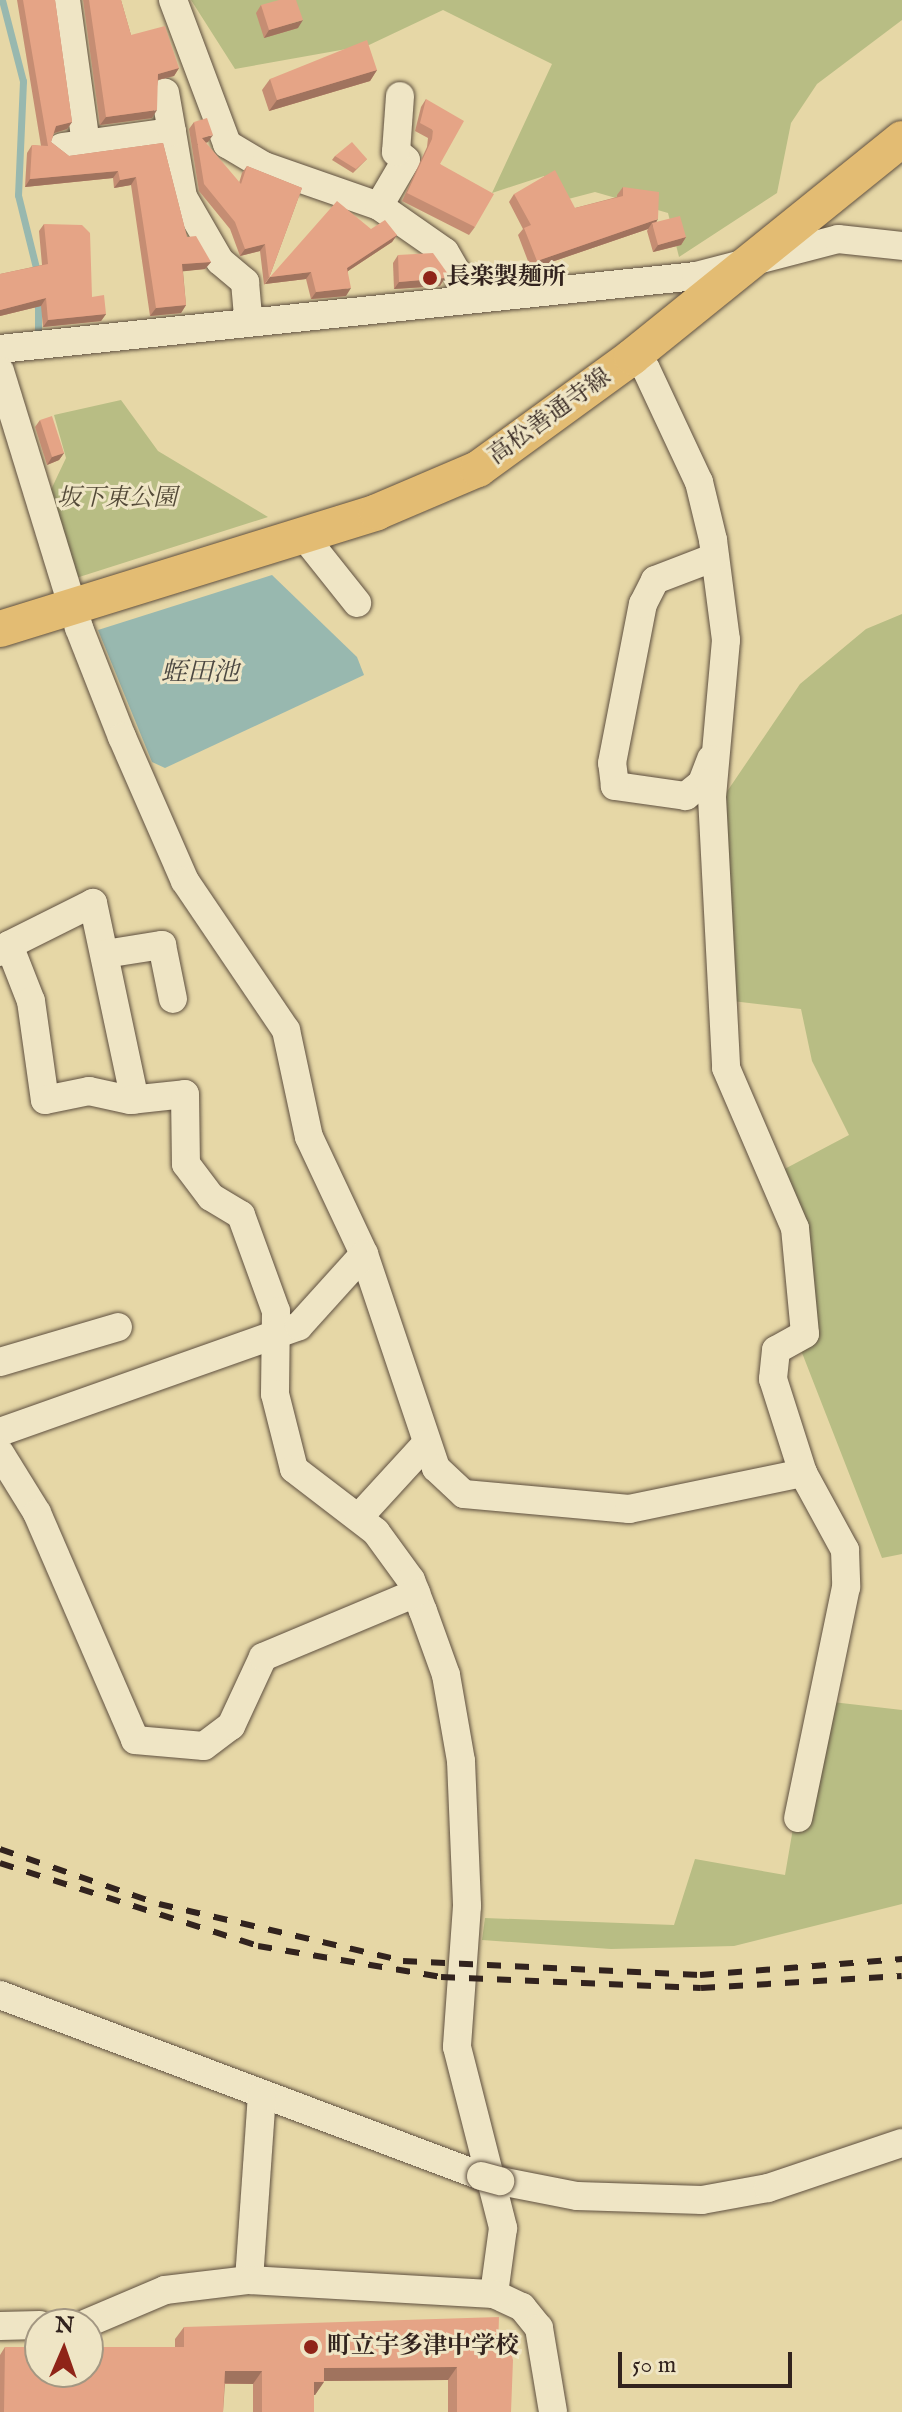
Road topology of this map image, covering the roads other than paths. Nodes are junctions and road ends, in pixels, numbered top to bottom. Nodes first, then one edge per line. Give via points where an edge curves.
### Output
1 (66, 0) edge
2 (173, 1) edge
3 (165, 93) dead end
4 (400, 96) dead end
5 (172, 132) junction
6 (902, 139) edge
7 (379, 206) junction
8 (902, 246) edge
9 (756, 258) junction
10 (472, 299) junction
11 (248, 320) junction
12 (0, 349) edge
13 (632, 357) junction
14 (0, 371) edge
15 (303, 535) junction
16 (715, 557) junction
17 (357, 603) dead end
18 (72, 606) junction
19 (0, 629) edge
20 (719, 737) junction
21 (4, 949) edge
22 (105, 954) junction
23 (173, 999) dead end
24 (135, 1100) junction
25 (364, 1254) junction
26 (118, 1327) dead end
27 (276, 1337) junction
28 (0, 1362) edge
29 (0, 1432) edge
30 (426, 1444) junction
31 (0, 1453) edge
32 (803, 1473) junction
33 (359, 1517) junction
34 (416, 1593) junction
35 (798, 1818) dead end
36 (0, 1995) edge
37 (262, 2094) junction
38 (902, 2143) edge
39 (249, 2280) junction
40 (494, 2294) junction
41 (104, 2316) edge
42 (24, 2325) edge
43 (0, 2326) edge
44 (553, 2412) edge

1 - 5 street via 74,145
2 - 7 street via 227,144 278,171
3 - 5 street
4 - 7 street via 396,152 406,160
5 - 11 street via 183,197 220,261 245,282
6 - 9 main road, 高松善通寺線
7 - 10 street via 445,252
8 - 9 street via 838,239
9 - 10 street via 696,276
9 - 13 main road, 高松善通寺線
10 - 11 street
11 - 12 street
13 - 15 main road, 高松善通寺線 via 478,469
13 - 16 street via 646,369 699,482
14 - 18 street
15 - 17 street
15 - 18 main road, 高松善通寺線
16 - 20 street via 726,640
16 - 20 street via 655,580 643,604 612,763 615,786 686,796 702,783
18 - 19 main road, 高松善通寺線
18 - 25 street via 185,881 286,1030 309,1137
20 - 32 street via 712,879 726,1068 751,1138 786,1203 801,1262 805,1334 770,1360
21 - 22 street via 93,903
21 - 24 street via 31,1001 45,1100 89,1091
22 - 23 street via 162,945
22 - 24 street
24 - 27 street via 185,1094 186,1164 211,1197 241,1215 276,1311
25 - 27 street via 299,1326
25 - 30 street via 424,1419
26 - 28 street via 72,1327
27 - 29 street
27 - 33 street via 275,1394 294,1469
30 - 32 street via 436,1468 464,1494 570,1506 661,1507
30 - 33 street
31 - 34 street via 37,1513 135,1740 204,1746 231,1726 263,1657
32 - 35 street via 845,1550 846,1587
33 - 34 street via 397,1557
34 - 40 street via 458,1734 467,1906 457,2047 503,2228
36 - 37 street
37 - 38 street via 490,2179 577,2196 702,2200 768,2188
37 - 39 street
39 - 40 street
39 - 41 street via 165,2290
40 - 44 street via 522,2307 539,2328
42 - 43 street

